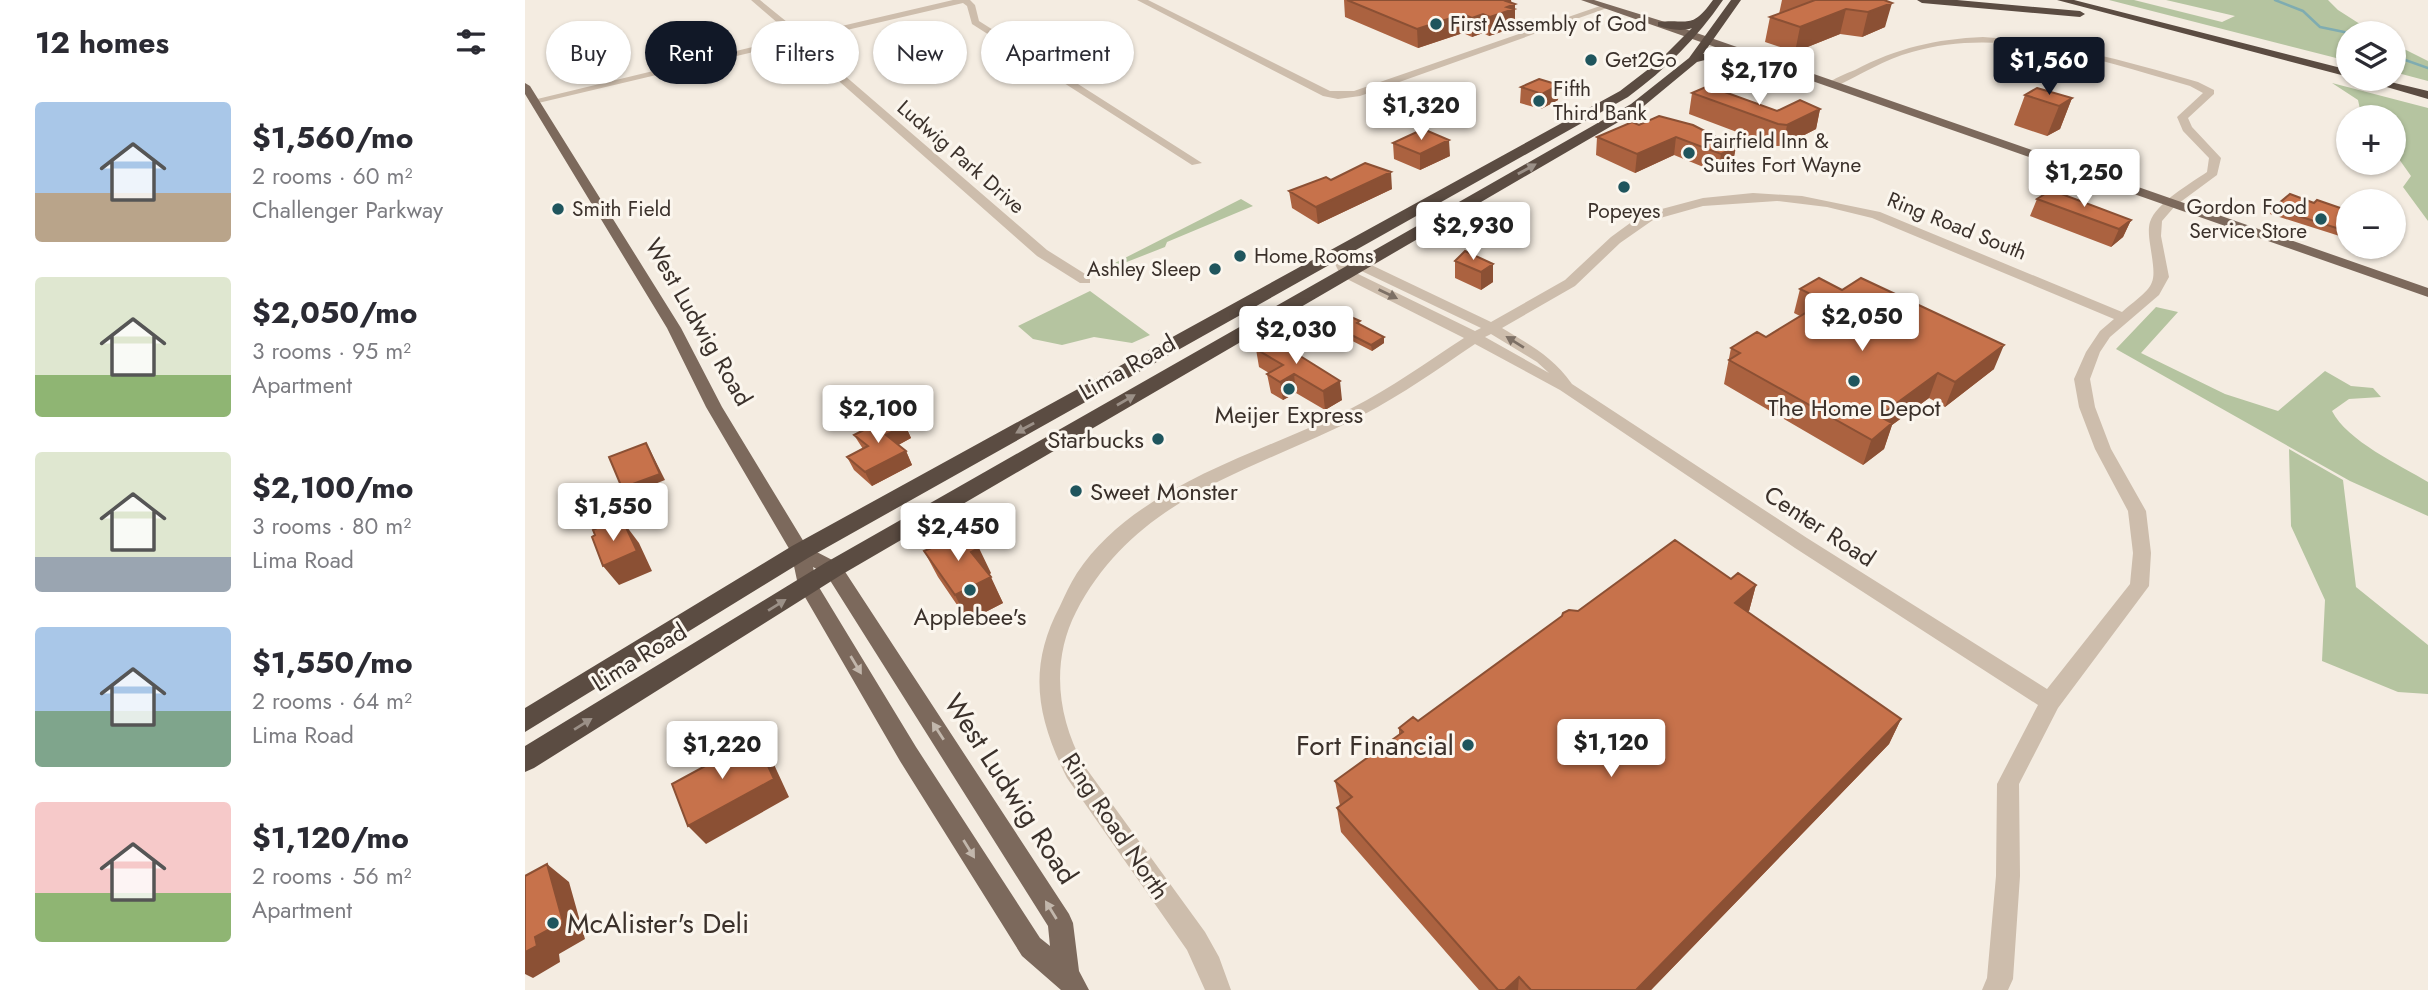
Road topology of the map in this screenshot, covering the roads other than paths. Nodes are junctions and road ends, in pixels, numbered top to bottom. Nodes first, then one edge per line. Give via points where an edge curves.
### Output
1 (755, 0) edge
2 (964, 0) edge
3 (1141, 0) edge
4 (1585, 0) edge
5 (1718, 0) edge
6 (1922, 0) edge
7 (2062, 0) edge
8 (2090, 0) edge
9 (2097, 0) edge
10 (1737, 4) edge
11 (1606, 7) junction
12 (2134, 11) junction
13 (1707, 17) junction
14 (780, 21) edge
15 (859, 24) edge
16 (1662, 24) junction
17 (2192, 34) junction
18 (1691, 37) junction
19 (1706, 42) junction
20 (751, 48) edge
21 (1735, 55) junction
22 (1693, 60) junction
23 (2336, 63) edge
24 (2336, 71) edge
25 (1799, 74) junction
26 (2406, 83) edge
27 (848, 84) edge
28 (1827, 84) junction
29 (2406, 87) edge
30 (2424, 90) edge
31 (530, 94) edge
32 (1196, 163) dead end
33 (2171, 203) junction
34 (1348, 263) junction
35 (1085, 280) dead end
36 (2428, 293) edge
37 (2122, 317) junction
38 (1484, 333) junction
39 (800, 552) junction
40 (833, 569) junction
41 (808, 585) junction
42 (2050, 702) junction
43 (525, 721) edge
44 (525, 760) edge
45 (1071, 983) edge
46 (1218, 990) edge
47 (1995, 990) edge

1 - 14 street, Ludwig Park Drive
2 - 15 street
2 - 32 street via 971,5 975,22
3 - 11 street via 1338,96 1356,94
4 - 11 main road
5 - 13 highway, Lima Road
6 - 17 highway via 2048,10
7 - 17 highway
8 - 12 highway
9 - 12 highway
10 - 19 highway, Lima Road
11 - 16 main road
11 - 18 main road
12 - 23 highway
13 - 16 highway via 1684,27
13 - 18 highway, Lima Road
16 - 18 main road
17 - 24 highway
18 - 19 main road
18 - 34 highway, Lima Road via 1658,70 1624,94
19 - 21 main road
19 - 22 highway, Lima Road
19 - 25 main road
20 - 31 street
21 - 22 highway
21 - 25 main road
34 -> 22 highway, Lima Road via 1635,107
25 - 28 main road
26 - 30 highway
27 - 35 street, Ludwig Park Drive via 1042,253
28 - 33 main road
28 - 33 street via 1913,48 1999,42 2079,52 2193,83 2210,95 2182,120 2207,146 2215,168 2210,177
29 - 30 highway
31 - 39 main road, West Ludwig Road via 674,328 714,407
33 - 36 main road
33 - 37 street via 2156,221 2162,276 2154,292
34 - 38 street, Center Road
34 -> 39 highway, Lima Road
40 -> 34 highway, Lima Road
37 - 38 street, Ring Road South via 1876,215 1827,202 1763,196 1704,201 1647,217 1570,283
37 - 42 street via 2093,352 2082,379 2103,449 2137,511 2142,553 2139,586
38 - 42 street, Center Road via 1536,373 1566,387
38 - 46 street, Ring Road North via 1352,415 1184,490 1154,509 1101,557 1064,612 1050,650 1049,694 1062,748 1196,941
39 - 40 main road
39 - 41 main road, West Ludwig Road
39 - 43 highway, Lima Road
40 - 41 highway, Lima Road
45 -> 40 main road, West Ludwig Road via 1060,923
44 -> 41 highway, Lima Road
41 -> 45 main road, West Ludwig Road via 1031,947
42 - 47 street via 2008,784 2008,876 2000,979

